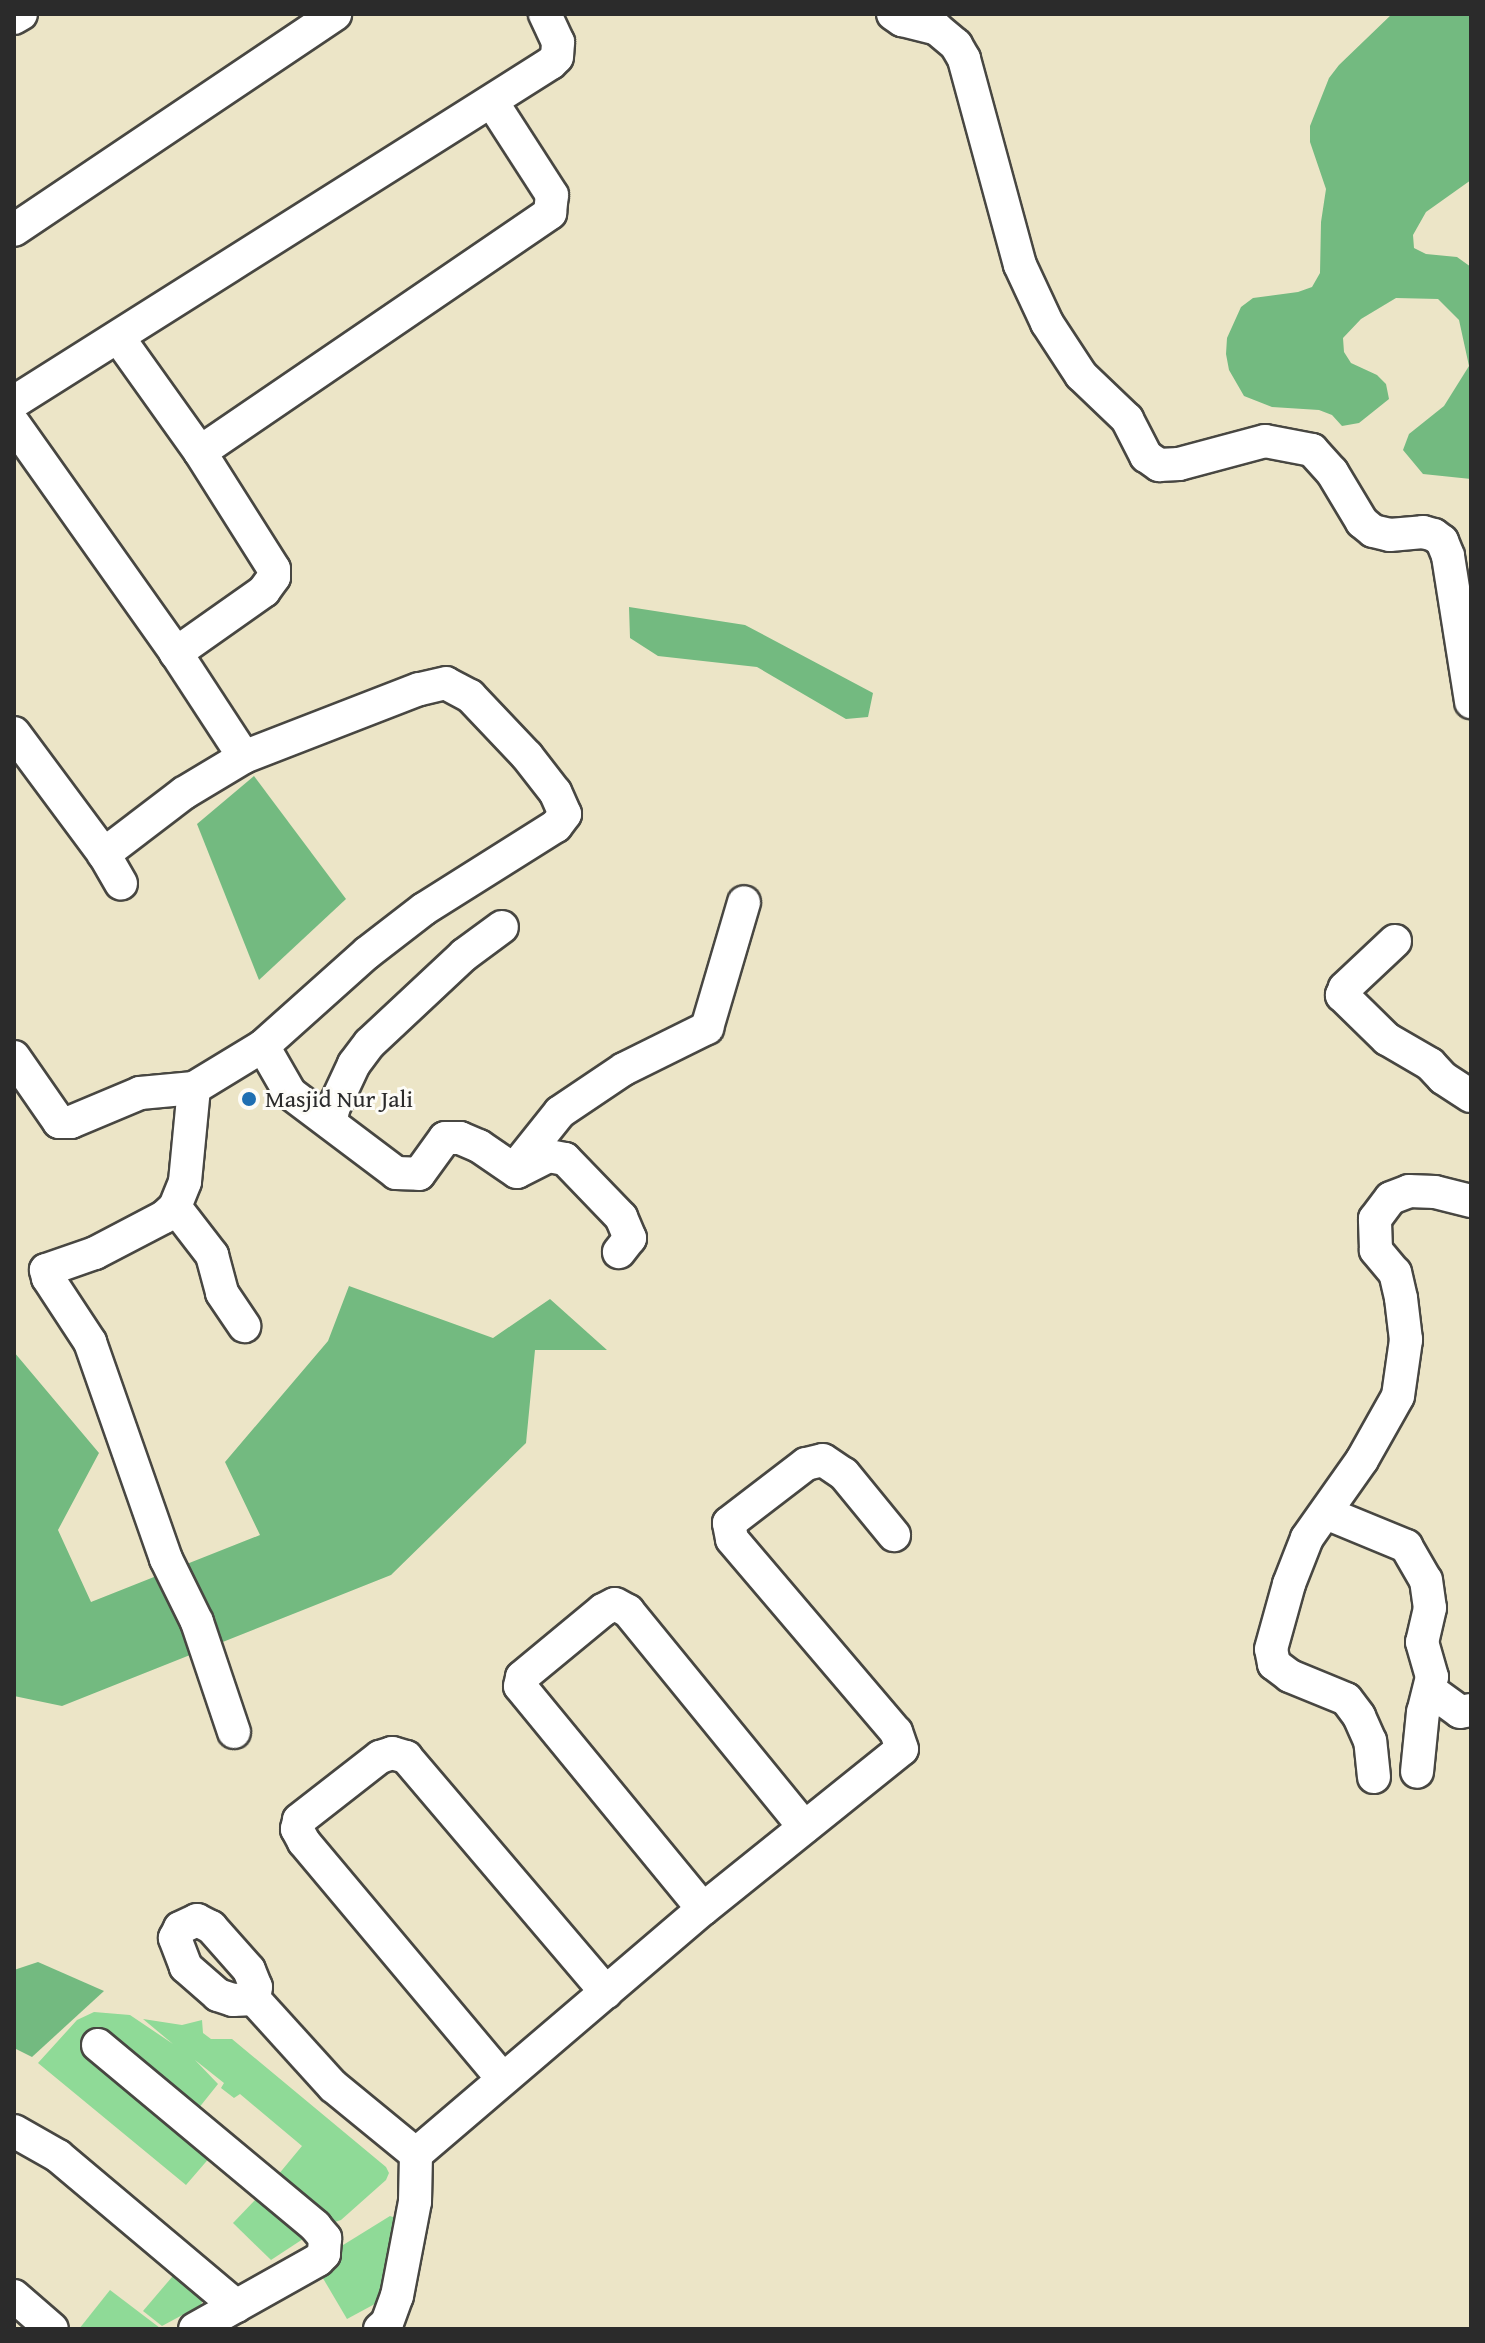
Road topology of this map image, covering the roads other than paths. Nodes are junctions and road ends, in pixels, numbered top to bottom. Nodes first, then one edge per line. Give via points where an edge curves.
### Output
1 (21, 14) edge
2 (335, 14) edge
3 (545, 14) edge
4 (893, 14) edge
5 (14, 18) edge
6 (492, 102) junction
7 (14, 230) edge
8 (118, 337) junction
9 (14, 402) edge
10 (14, 424) edge
11 (200, 452) junction
12 (176, 653) junction
13 (1471, 702) edge
14 (14, 733) edge
15 (244, 757) junction
16 (104, 854) junction
17 (121, 883) dead end
18 (744, 902) dead end
19 (502, 927) dead end
20 (1395, 941) dead end
21 (263, 1046) junction
22 (14, 1057) edge
23 (194, 1088) junction
24 (1471, 1096) edge
25 (331, 1123) junction
26 (514, 1169) junction
27 (1471, 1201) edge
28 (175, 1207) junction
29 (619, 1252) dead end
30 (244, 1326) dead end
31 (1326, 1513) junction
32 (894, 1535) dead end
33 (1430, 1690) junction
34 (1471, 1710) edge
35 (234, 1732) dead end
36 (1417, 1772) dead end
37 (1374, 1777) dead end
38 (804, 1827) junction
39 (703, 1909) junction
40 (606, 1992) junction
41 (254, 1999) dead end
42 (98, 2045) dead end
43 (502, 2078) junction
44 (14, 2131) edge
45 (416, 2154) junction
46 (14, 2296) edge
47 (236, 2306) junction
48 (52, 2329) edge
49 (195, 2329) edge
50 (380, 2329) edge

1 - 5 street
2 - 7 street
3 - 6 street via 558,42 557,57
4 - 13 street via 937,29 956,45 1020,265 1047,323 1081,375 1127,419 1146,456 1159,465 1179,464 1265,441 1312,450 1373,531 1423,532 1442,541
6 - 8 street
6 - 11 street via 552,195 550,213
8 - 9 street
8 - 11 street
10 - 12 street
11 - 12 street via 274,569 274,577 264,591
12 - 15 street
14 - 16 street
15 - 16 street via 184,793
15 - 21 street via 446,683 470,696 527,756 565,814 556,826 424,909
16 - 17 street
18 - 26 street via 707,1028 624,1069 560,1112
19 - 25 street via 464,955 370,1043 345,1084
20 - 24 street via 1342,995 1377,1031
21 - 23 street
21 - 25 street via 290,1093
22 - 23 street via 59,1122 71,1122 140,1093
23 - 28 street via 185,1182
25 - 26 street via 396,1173 419,1174 445,1138 479,1146
26 - 29 street via 524,1171 549,1156 565,1159 621,1217 630,1238
27 - 31 street via 1409,1191 1391,1198 1375,1219 1376,1250 1395,1273 1401,1298 1406,1340 1398,1396
28 - 30 street via 212,1255 222,1293
28 - 35 street via 95,1253 46,1270 90,1342
31 - 33 street via 1406,1546 1415,1559 1426,1580 1430,1608 1422,1642 1432,1677
31 - 37 street via 1307,1538 1289,1584 1271,1658 1290,1676 1346,1699 1370,1741
32 - 38 street via 844,1474 818,1459 736,1515 728,1526 732,1539 902,1744 891,1760
33 - 34 street via 1460,1712
33 - 36 street
38 - 39 street
38 - 39 street via 628,1611 615,1604 603,1610 522,1677 520,1686
39 - 40 street
40 - 43 street
40 - 43 street via 406,1757 380,1757 299,1820 304,1842
41 - 45 street via 333,2086
42 - 47 street via 323,2234 321,2257
43 - 45 street
44 - 47 street via 58,2156
45 - 50 street via 415,2202 397,2296
46 - 48 street
47 - 49 street

